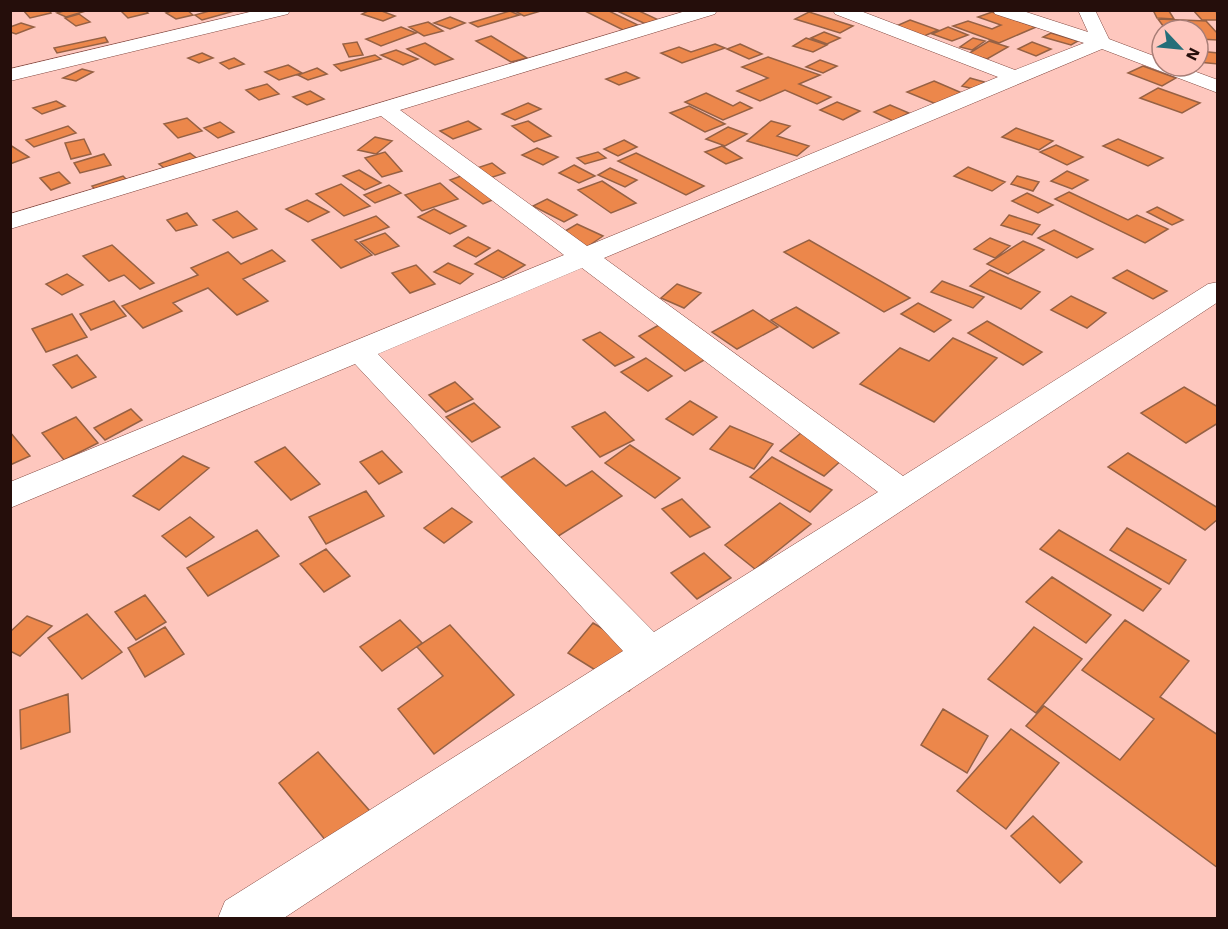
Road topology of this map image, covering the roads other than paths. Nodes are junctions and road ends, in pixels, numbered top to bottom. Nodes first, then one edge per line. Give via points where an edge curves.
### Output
1 (282, 10) edge
2 (709, 10) edge
3 (841, 10) edge
4 (1001, 10) edge
5 (1086, 10) edge
6 (1102, 43) junction
7 (10, 75) edge
8 (1015, 77) junction
9 (1218, 87) edge
10 (385, 108) junction
11 (10, 222) edge
12 (583, 257) junction
13 (1218, 290) edge
14 (358, 350) junction
15 (903, 493) junction
16 (10, 495) edge
17 (651, 654) junction
18 (242, 918) edge

1 - 7 street
2 - 10 street
3 - 8 street
4 - 6 street
5 - 6 street
6 - 8 street
6 - 9 street
8 - 12 street
10 - 11 street
10 - 12 street
12 - 14 street
12 - 15 street
13 - 15 street
14 - 16 street
14 - 17 street
15 - 17 street
17 - 18 street

